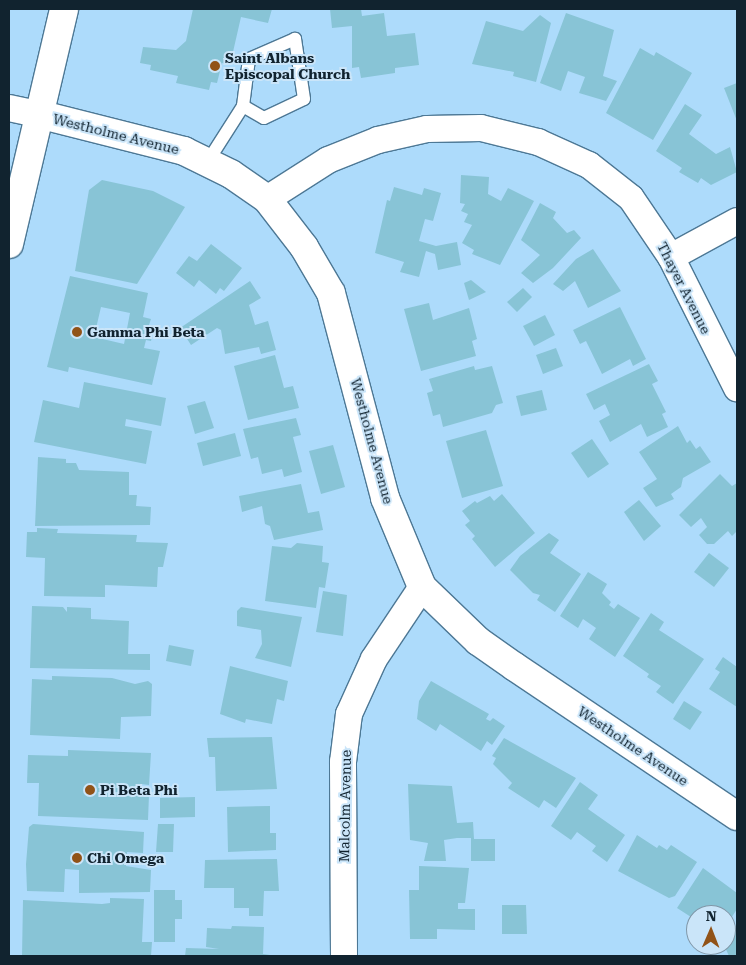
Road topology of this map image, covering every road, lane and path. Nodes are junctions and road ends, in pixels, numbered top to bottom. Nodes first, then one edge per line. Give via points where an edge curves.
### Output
1 (64, 9) edge
2 (243, 106) junction
3 (9, 108) edge
4 (38, 114) junction
5 (208, 161) junction
6 (267, 199) junction
7 (737, 221) edge
8 (9, 244) edge
9 (670, 257) junction
10 (737, 388) edge
11 (422, 587) junction
12 (737, 816) edge
13 (344, 956) edge

1 - 4 street
2 - 2 lane via 264,118 304,99 294,39 249,59
2 - 5 lane
3 - 4 street, Westholme Avenue
4 - 5 street, Westholme Avenue via 157,142
4 - 8 street
5 - 6 street, Westholme Avenue
6 - 9 street, Thayer Avenue via 328,160 378,140 427,129 481,128 538,142 589,165 631,198
6 - 11 street, Westholme Avenue via 304,247 331,293 386,498
7 - 9 street
9 - 10 street, Thayer Avenue
11 - 12 street, Westholme Avenue via 478,641
11 - 13 street, Malcolm Avenue via 374,659 350,714 343,762

